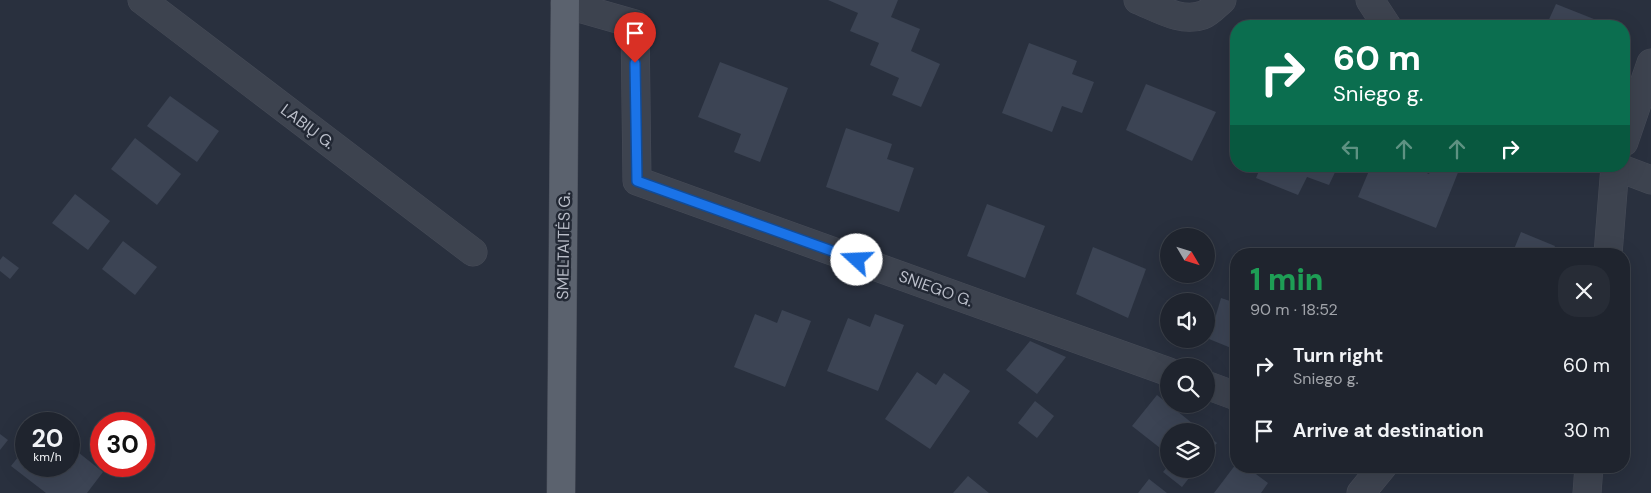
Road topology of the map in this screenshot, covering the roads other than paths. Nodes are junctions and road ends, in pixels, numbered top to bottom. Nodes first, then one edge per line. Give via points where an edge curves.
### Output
1 (142, 0) edge
2 (1138, 0) edge
3 (1222, 0) edge
4 (1370, 0) edge
5 (565, 2) edge
6 (1384, 20) edge
7 (1651, 63) edge
8 (1630, 124) edge
9 (1615, 172) edge
10 (1630, 172) edge
11 (1651, 180) edge
12 (1608, 248) edge
13 (473, 252) dead end
14 (1160, 369) edge
15 (1215, 389) edge
16 (1230, 394) edge
17 (1377, 473) edge
18 (1589, 473) edge
19 (561, 493) edge
20 (1361, 493) edge
21 (1587, 493) edge

1 - 13 street, LABIŲ G.
2 - 3 street via 1188,18 1204,15
4 - 6 street
5 - 14 street, SNIEGO G. via 635,24 637,181
5 - 19 main road, SMELTAITĖS G.
7 - 8 street
9 - 12 street
10 - 11 street
15 - 16 street
17 - 20 street
18 - 21 street

